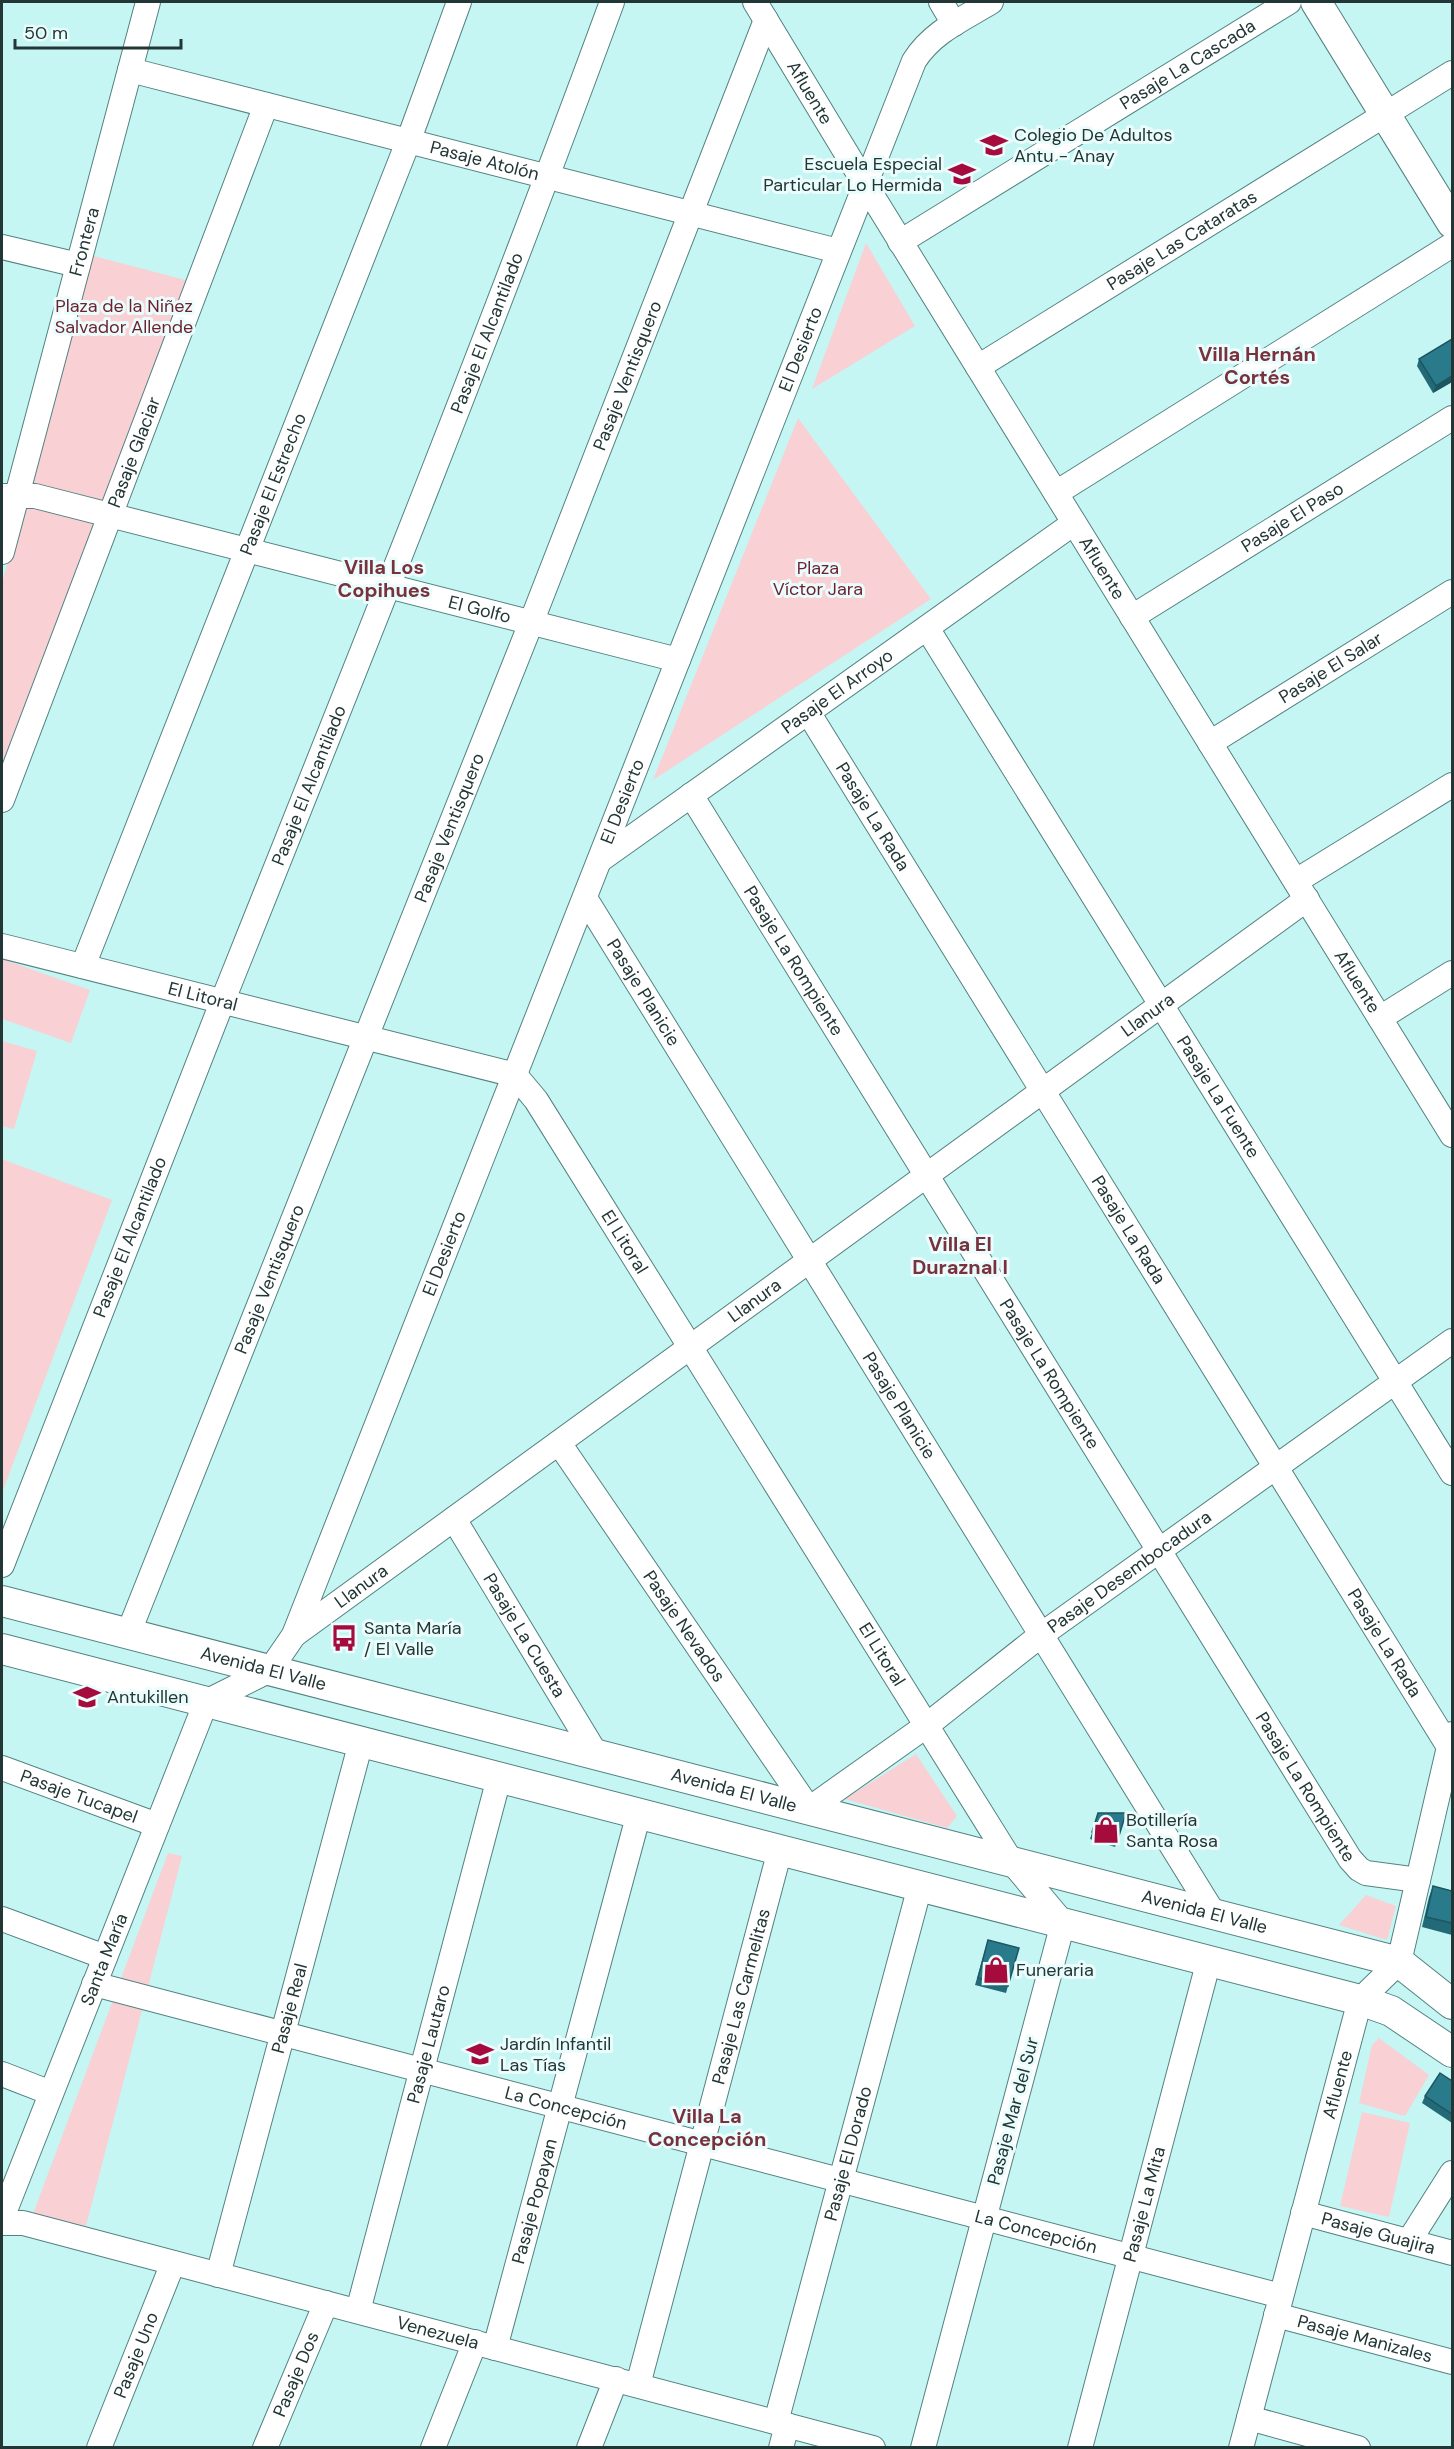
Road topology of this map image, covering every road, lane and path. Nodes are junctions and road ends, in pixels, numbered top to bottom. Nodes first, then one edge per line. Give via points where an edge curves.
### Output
1 (148, 2) edge
2 (459, 2) edge
3 (612, 2) edge
4 (941, 2) edge
5 (991, 2) edge
6 (1289, 2) edge
7 (1316, 2) edge
8 (760, 11) edge
9 (954, 24) junction
10 (130, 70) junction
11 (1452, 73) edge
12 (266, 105) junction
13 (1385, 114) junction
14 (408, 142) junction
15 (548, 177) junction
16 (865, 184) junction
17 (691, 212) junction
18 (1452, 223) edge
19 (900, 242) junction
20 (1452, 245) edge
21 (2, 248) edge
22 (838, 251) junction
23 (78, 265) junction
24 (978, 367) junction
25 (1452, 418) edge
26 (1056, 493) junction
27 (9, 496) edge
28 (110, 516) junction
29 (1074, 523) junction
30 (247, 551) junction
31 (2, 552) edge
32 (389, 587) junction
33 (1452, 592) edge
34 (1132, 617) junction
35 (531, 623) junction
36 (927, 628) junction
37 (678, 660) junction
38 (808, 712) junction
39 (1210, 743) junction
40 (1452, 785) edge
41 (691, 795) junction
42 (2, 800) edge
43 (600, 860) junction
44 (1301, 890) junction
45 (585, 898) junction
46 (2, 946) edge
47 (82, 966) junction
48 (1452, 973) edge
49 (223, 1001) junction
50 (1161, 1005) junction
51 (1380, 1018) junction
52 (365, 1037) junction
53 (515, 1075) junction
54 (1043, 1092) junction
55 (1452, 1135) edge
56 (926, 1176) junction
57 (810, 1261) junction
58 (1452, 1341) edge
59 (691, 1347) junction
60 (1395, 1381) junction
61 (559, 1443) junction
62 (1276, 1467) junction
63 (1452, 1473) edge
64 (454, 1519) junction
65 (1158, 1550) junction
66 (2, 1565) edge
67 (2, 1601) edge
68 (128, 1634) junction
69 (294, 1635) junction
70 (1041, 1635) junction
71 (2, 1649) edge
72 (270, 1670) junction
73 (206, 1702) junction
74 (926, 1726) junction
75 (361, 1742) junction
76 (1451, 1743) edge
77 (596, 1754) junction
78 (2, 1768) edge
79 (499, 1778) junction
80 (809, 1809) junction
81 (639, 1814) junction
82 (157, 1825) junction
83 (789, 1852) junction
84 (1011, 1861) junction
85 (1418, 1880) junction
86 (920, 1886) junction
87 (1214, 1914) junction
88 (2, 1919) edge
89 (1063, 1923) junction
90 (105, 1958) junction
91 (1209, 1960) junction
92 (1399, 1962) junction
93 (94, 1984) junction
94 (1360, 2000) junction
95 (1452, 2004) edge
96 (282, 2034) junction
97 (1452, 2052) edge
98 (421, 2070) junction
99 (2, 2074) edge
100 (51, 2092) junction
101 (560, 2107) junction
102 (702, 2144) junction
103 (1452, 2173) edge
104 (840, 2180) junction
105 (1303, 2213) junction
106 (2, 2218) edge
107 (984, 2218) junction
108 (2, 2223) edge
109 (1409, 2241) junction
110 (1452, 2253) edge
111 (1131, 2257) junction
112 (173, 2263) junction
113 (218, 2275) junction
114 (326, 2303) junction
115 (1279, 2305) junction
116 (358, 2311) junction
117 (485, 2345) junction
118 (1452, 2362) edge
119 (627, 2382) junction
120 (1249, 2418) junction
121 (781, 2431) edge
122 (99, 2448) edge
123 (265, 2448) edge
124 (433, 2448) edge
125 (589, 2448) edge
126 (873, 2448) edge
127 (922, 2448) edge
128 (1080, 2448) edge
129 (1241, 2448) edge
130 (1358, 2448) edge

1 - 10 street, Frontera
2 - 14 street, Pasaje El Estrecho
3 - 15 street, Pasaje El Alcantilado
4 - 9 street
5 - 9 street, El Desierto
6 - 19 street, Pasaje La Cascada
7 - 13 street
8 - 16 street, Afluente
8 - 17 street, Pasaje Ventisquero
9 - 16 street, El Desierto via 928,42 914,61
10 - 12 street, Pasaje Atolón
10 - 23 street, Frontera
11 - 13 street, Pasaje Las Cataratas
12 - 14 street, Pasaje Atolón
12 - 28 street, Pasaje Glaciar
13 - 18 street
13 - 24 street, Pasaje Las Cataratas
14 - 15 street, Pasaje Atolón
14 - 30 street, Pasaje El Estrecho
15 - 17 street, Pasaje Atolón
15 - 32 street, Pasaje El Alcantilado
16 - 19 street, Afluente
16 - 22 street, El Desierto
17 - 22 street, Pasaje Atolón
17 - 35 street, Pasaje Ventisquero
19 - 24 street, Afluente
20 - 26 street
21 - 23 street
22 - 37 street, El Desierto
23 - 27 street, Frontera
24 - 26 street, Afluente
25 - 34 street, Pasaje El Paso
26 - 29 street, Afluente
27 - 28 street, El Golfo via 35,496
27 - 31 street, Frontera
28 - 30 street, El Golfo
28 - 42 street, Pasaje Glaciar
29 - 34 street, Afluente
29 - 36 street, Pasaje El Arroyo
30 - 32 street, El Golfo
30 - 47 street, Pasaje El Estrecho
32 - 35 street, El Golfo
32 - 49 street, Pasaje El Alcantilado
33 - 39 street, Pasaje El Salar
34 - 39 street, Afluente
35 - 37 street, El Golfo
35 - 52 street, Pasaje Ventisquero
36 - 38 street, Pasaje El Arroyo
36 - 50 street, Pasaje La Fuente
37 - 43 street, El Desierto
38 - 41 street, Pasaje El Arroyo
38 - 54 street, Pasaje La Rada
39 - 44 street, Afluente
40 - 44 street, Llanura
41 - 43 street, Pasaje El Arroyo
41 - 56 street, Pasaje La Rompiente
43 - 45 street, El Desierto
44 - 50 street, Llanura
44 - 51 street, Afluente
45 - 53 street, El Desierto
45 - 57 street, Pasaje Planicie
46 - 47 street, El Litoral
47 - 49 street, El Litoral
48 - 51 street
49 - 52 street, El Litoral
49 - 66 street, Pasaje El Alcantilado
50 - 54 street, Llanura
50 - 60 street, Pasaje La Fuente
51 - 55 street, Afluente
52 - 53 street, El Litoral
52 - 68 street, Pasaje Ventisquero
53 - 59 street, El Litoral via 536,1100
53 - 69 street, El Desierto
54 - 56 street, Llanura
54 - 62 street, Pasaje La Rada
56 - 57 street, Llanura
56 - 65 street, Pasaje La Rompiente
57 - 59 street, Llanura
57 - 70 street, Pasaje Planicie
58 - 60 street, Pasaje Desembocadura
59 - 61 street, Llanura
59 - 74 street, El Litoral
60 - 62 street, Pasaje Desembocadura
60 - 63 street, Pasaje La Fuente
61 - 64 street, Llanura
61 - 80 street, Pasaje Nevados
62 - 65 street, Pasaje Desembocadura
62 - 76 street, Pasaje La Rada
64 - 69 street, Llanura
64 - 77 street, Pasaje La Cuesta
65 - 70 street, Pasaje Desembocadura
65 - 85 street, Pasaje La Rompiente via 1354,1864 1366,1873
67 - 68 street, Avenida El Valle
68 - 72 street, Avenida El Valle
69 - 72 street, Llanura
70 - 74 street, Pasaje Desembocadura
70 - 87 street, Pasaje Planicie
71 - 73 street
72 - 73 street, Llanura
72 - 77 street, Avenida El Valle
73 - 75 street
73 - 82 street, Santa María
74 - 80 street, Pasaje Desembocadura
74 - 84 street, El Litoral
75 - 79 street
75 - 96 street, Pasaje Real
76 - 85 street
77 - 80 street, Avenida El Valle
78 - 82 street, Pasaje Tucapel
79 - 81 street
79 - 98 street, Pasaje Lautaro
80 - 83 street
80 - 84 street, Avenida El Valle
81 - 83 street
81 - 101 street, Pasaje Popayan
82 - 90 street, Santa María
83 - 86 street
83 - 102 street, Pasaje Las Carmelitas
84 - 87 street, Avenida El Valle
84 - 89 street
85 - 92 street
86 - 89 street
86 - 104 street, Pasaje El Dorado
87 - 92 street, Avenida El Valle
88 - 90 street
89 - 91 street
89 - 107 street, Pasaje Mar del Sur
90 - 93 street, Santa María
91 - 94 street
91 - 111 street, Pasaje La Mita
92 - 94 street
92 - 95 street, Avenida El Valle
93 - 96 street, La Concepción
93 - 100 street, Santa María
94 - 97 street via 1405,2019
94 - 105 street, Afluente
96 - 98 street, La Concepción
96 - 113 street, Pasaje Real
98 - 101 street, La Concepción
98 - 116 street, Pasaje Lautaro
99 - 100 street
100 - 106 street, Santa María
101 - 102 street, La Concepción
101 - 117 street, Pasaje Popayan
102 - 104 street, La Concepción
102 - 119 street, Pasaje Las Carmelitas
103 - 109 street
104 - 107 street, La Concepción
104 - 121 street, Pasaje El Dorado
105 - 109 street, Pasaje Guajira
105 - 115 street, Afluente
107 - 111 street, La Concepción
107 - 127 street, Pasaje Mar del Sur
108 - 112 street, Venezuela via 23,2223
109 - 110 street, Pasaje Guajira
111 - 115 street, La Concepción
111 - 128 street, Pasaje La Mita
112 - 113 street, Venezuela
112 - 122 street, Pasaje Uno
113 - 114 street, Venezuela
114 - 116 street, Venezuela
114 - 123 street, Pasaje Dos
115 - 118 street, Pasaje Manizales
115 - 120 street, Afluente
116 - 117 street, Venezuela
117 - 119 street, Venezuela
117 - 124 street, Pasaje Popayan
119 - 121 street, Venezuela
119 - 125 street, Pasaje Las Carmelitas
120 - 129 street, Afluente
120 - 130 street
121 - 126 street, Venezuela

